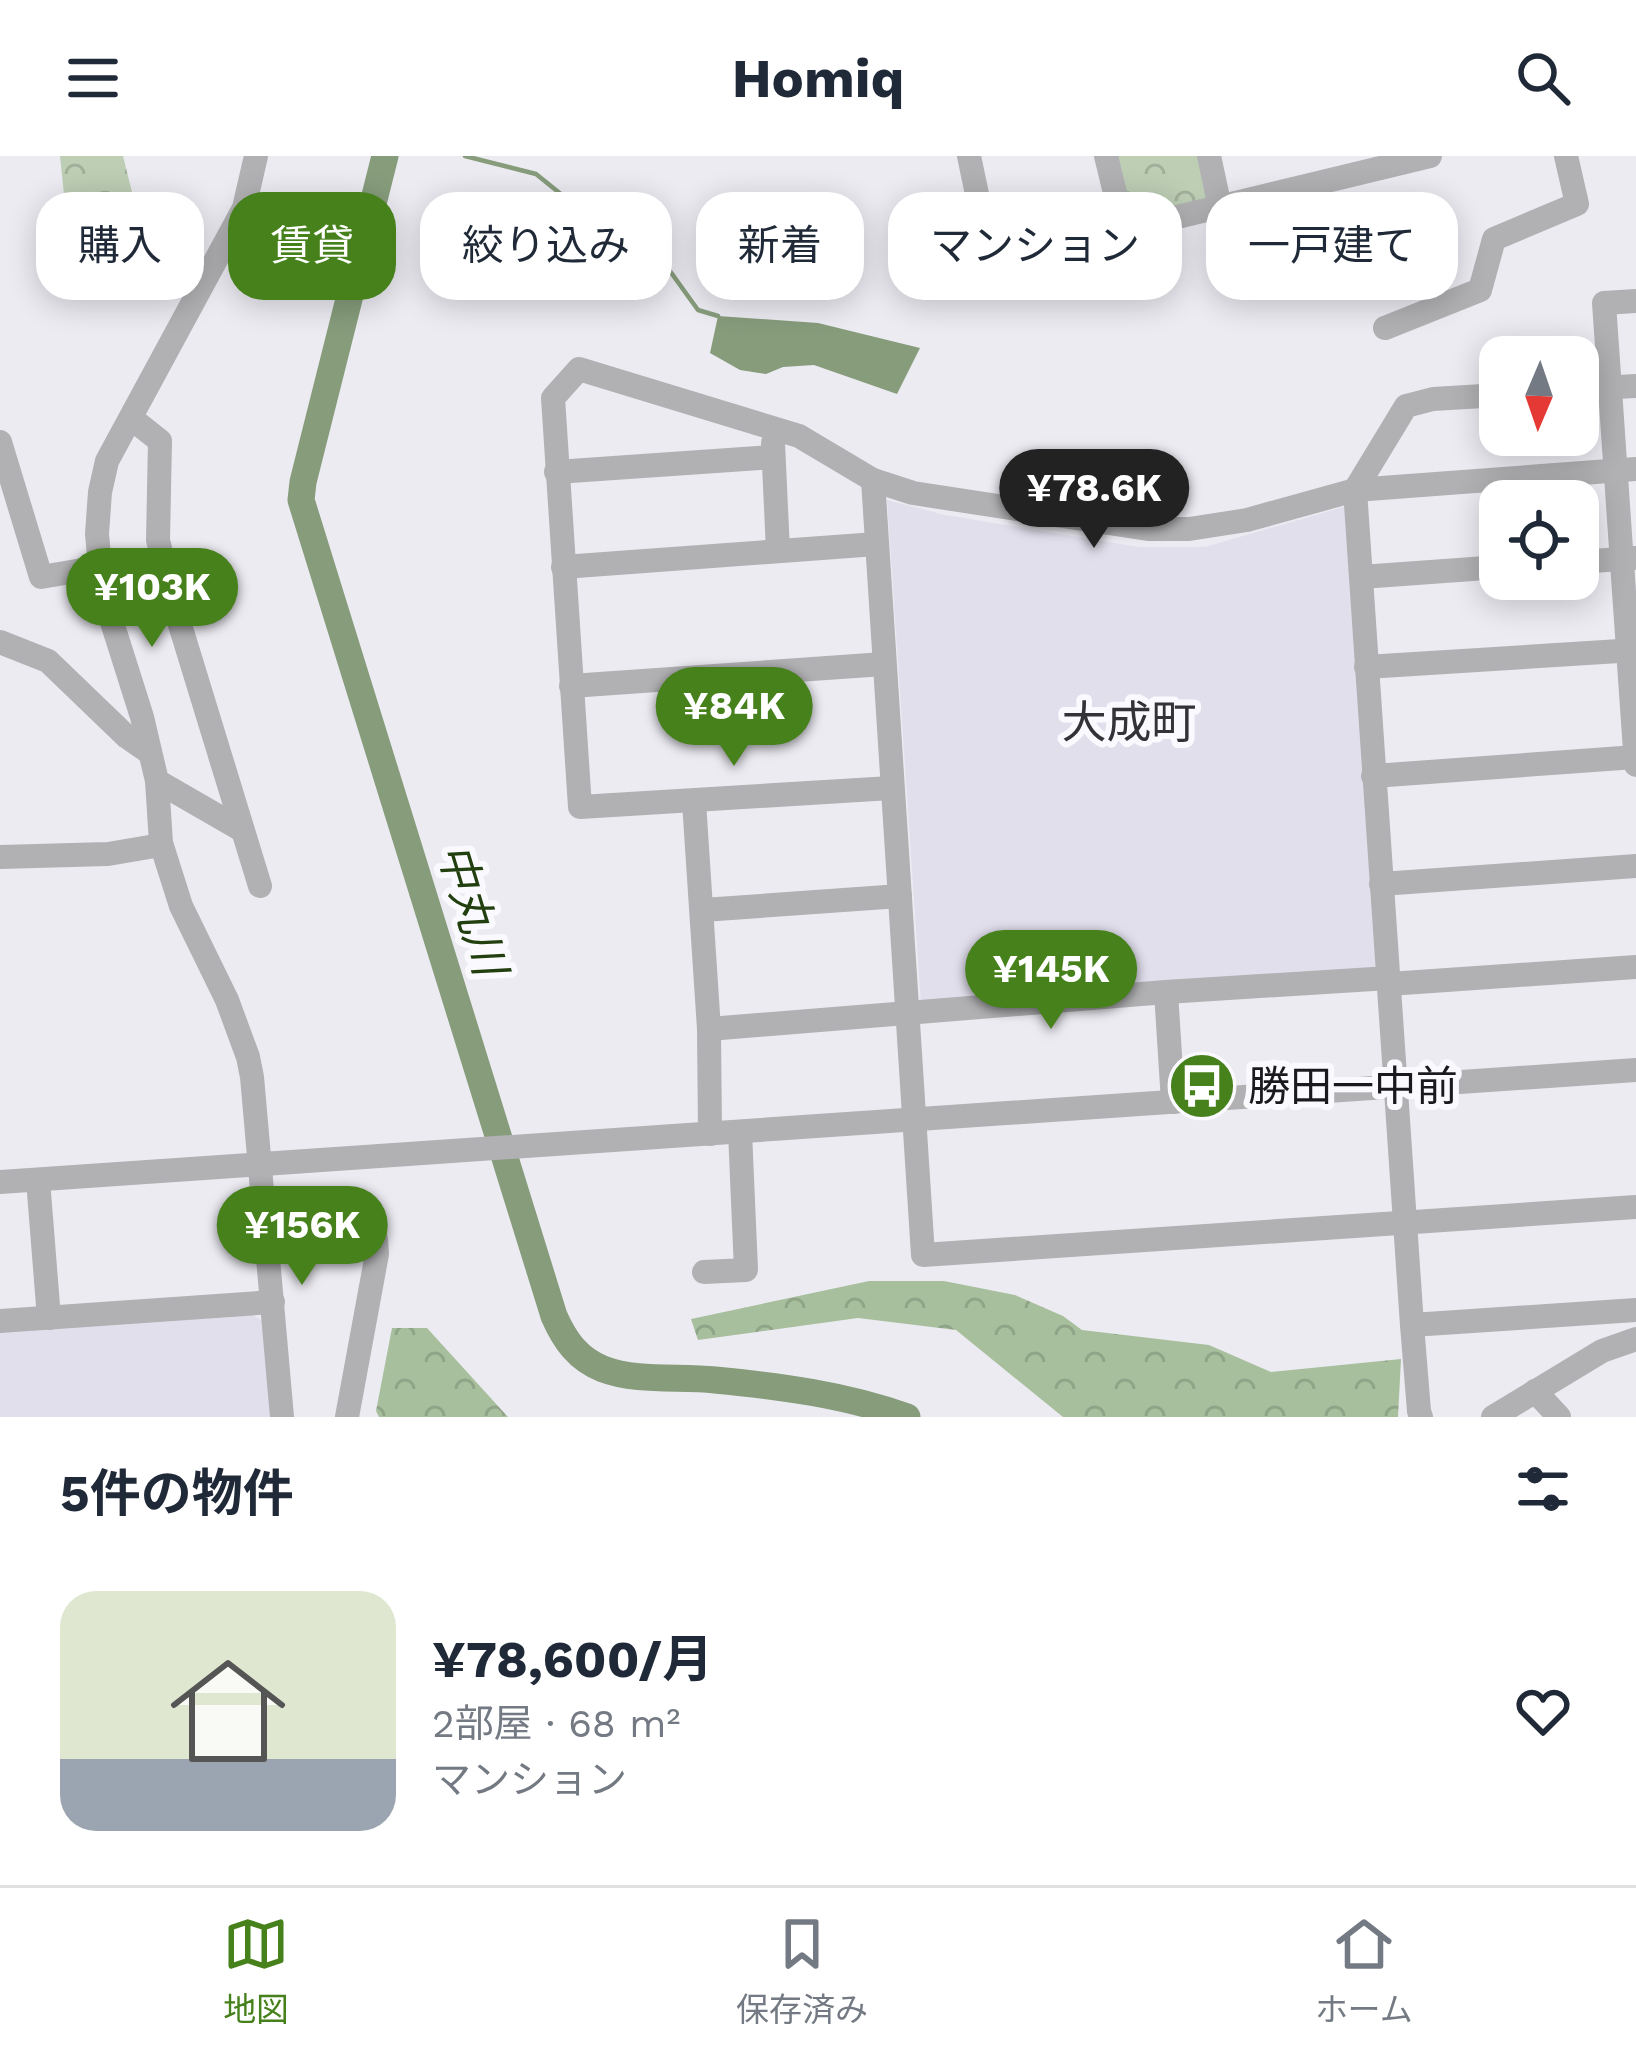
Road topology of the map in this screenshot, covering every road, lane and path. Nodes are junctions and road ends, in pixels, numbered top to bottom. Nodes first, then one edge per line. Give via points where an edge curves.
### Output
1 (256, 156) edge
2 (970, 156) edge
3 (1106, 156) edge
4 (1209, 156) edge
5 (1430, 156) edge
6 (1566, 156) edge
7 (1395, 160) edge
8 (977, 192) edge
9 (1115, 192) edge
10 (1217, 192) edge
11 (1276, 192) edge
12 (1636, 301) edge
13 (1385, 328) dead end
14 (1636, 386) edge
15 (1610, 387) junction
16 (1599, 388) edge
17 (1479, 396) edge
18 (131, 418) junction
19 (772, 428) junction
20 (0, 442) edge
21 (773, 457) junction
22 (1625, 469) edge
23 (556, 472) junction
24 (873, 479) junction
25 (1355, 490) junction
26 (876, 544) junction
27 (778, 551) junction
28 (1629, 558) edge
29 (1599, 560) edge
30 (100, 567) junction
31 (563, 567) junction
32 (1479, 569) edge
33 (1361, 577) junction
34 (0, 641) edge
35 (1632, 650) edge
36 (884, 664) junction
37 (1366, 667) junction
38 (571, 686) junction
39 (150, 753) junction
40 (1636, 760) edge
41 (1373, 776) junction
42 (157, 782) junction
43 (892, 788) junction
44 (694, 802) junction
45 (242, 830) junction
46 (161, 845) junction
47 (0, 857) edge
48 (1636, 866) edge
49 (1381, 884) junction
50 (260, 886) dead end
51 (900, 896) junction
52 (703, 910) junction
53 (1636, 968) edge
54 (1389, 981) junction
55 (1166, 992) junction
56 (906, 1014) junction
57 (709, 1029) junction
58 (1636, 1070) edge
59 (1396, 1087) junction
60 (1173, 1102) junction
61 (914, 1120) junction
62 (740, 1132) junction
63 (710, 1134) junction
64 (260, 1164) junction
65 (38, 1180) junction
66 (0, 1182) edge
67 (1636, 1207) edge
68 (1405, 1223) junction
69 (267, 1231) junction
70 (704, 1272) dead end
71 (273, 1302) junction
72 (1636, 1310) edge
73 (49, 1318) junction
74 (0, 1321) edge
75 (1412, 1325) junction
76 (1636, 1339) edge
77 (1535, 1391) junction
78 (282, 1417) edge
79 (347, 1417) edge
80 (1421, 1417) edge
81 (1493, 1417) edge
82 (1559, 1417) edge

1 - 18 street via 244,208
2 - 8 street
3 - 9 street
4 - 10 street
5 - 7 street
6 - 13 street via 1577,204 1494,238 1480,290
7 - 11 street
12 - 15 street via 1604,302
14 - 15 street
15 - 16 street
15 - 22 street
17 - 25 street via 1406,406
18 - 30 street via 100,492
18 - 45 street via 160,441 158,540
19 - 21 street
19 - 23 street via 579,369 553,398
19 - 24 street
20 - 30 street via 41,577
21 - 23 street
21 - 27 street
22 - 25 street
22 - 28 street
23 - 31 street
24 - 25 street via 946,500 1148,529 1247,520
24 - 26 street
25 - 33 street
26 - 27 street
26 - 36 street
27 - 31 street
28 - 29 street
28 - 35 street
30 - 39 street
31 - 38 street
32 - 33 street
33 - 37 street
34 - 39 street via 48,661
35 - 37 street
35 - 40 street
36 - 38 street
36 - 43 street
37 - 41 street
38 - 44 street via 580,807
39 - 42 street
40 - 41 street
41 - 49 street
42 - 45 street
42 - 46 street
43 - 44 street
43 - 51 street
44 - 52 street
45 - 50 street
46 - 47 street
46 - 64 street via 248,1057
48 - 49 street
49 - 54 street
51 - 52 street
51 - 56 street
52 - 57 street
53 - 54 street
54 - 55 street
54 - 59 street
55 - 56 street
55 - 60 street
56 - 57 street
56 - 61 street
57 - 63 street
58 - 59 street
59 - 60 street
59 - 68 street
60 - 61 street
61 - 62 street
61 - 68 street via 923,1255
62 - 63 street
62 - 70 street via 746,1270
63 - 64 street
64 - 65 street
64 - 69 street
65 - 66 street
65 - 73 street
67 - 68 street
68 - 75 street
69 - 71 street
69 - 79 street via 366,1223 376,1239
71 - 73 street
71 - 78 street
72 - 75 street
73 - 74 street
75 - 80 street
76 - 77 street
77 - 81 street
77 - 82 street

